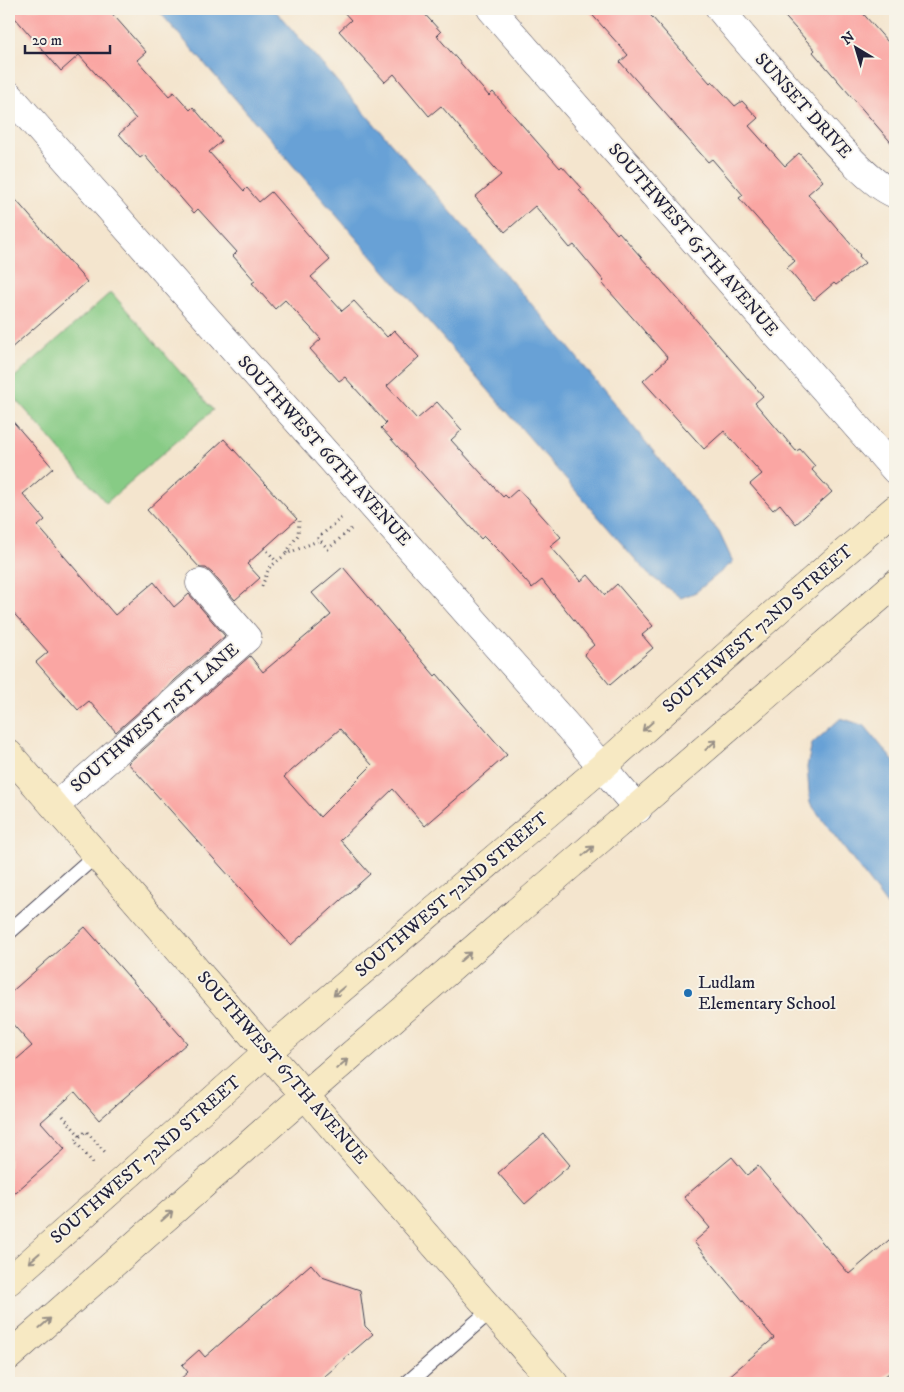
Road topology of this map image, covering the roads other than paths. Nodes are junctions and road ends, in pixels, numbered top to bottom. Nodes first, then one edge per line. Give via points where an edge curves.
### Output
1 (491, 9) edge
2 (720, 9) edge
3 (9, 95) edge
4 (895, 194) edge
5 (895, 470) edge
6 (895, 509) edge
7 (200, 583) dead end
8 (895, 584) edge
9 (9, 754) edge
10 (602, 767) junction
11 (55, 806) junction
12 (638, 809) junction
13 (96, 855) junction
14 (9, 932) edge
15 (268, 1052) junction
16 (305, 1095) junction
17 (9, 1281) edge
18 (491, 1310) junction
19 (9, 1356) edge
20 (543, 1380) edge
21 (408, 1383) edge

1 - 5 street, SOUTHWEST 65TH AVENUE
2 - 4 street, SUNSET DRIVE via 837,144 871,177
3 - 10 street, SOUTHWEST 66TH AVENUE
6 -> 10 main road, SOUTHWEST 72ND STREET
7 - 11 street, SOUTHWEST 71ST LANE via 247,638
12 -> 8 main road
9 - 11 main road, SOUTHWEST 67TH AVENUE
10 - 12 street, SOUTHWEST 66TH AVENUE
10 -> 15 main road, SOUTHWEST 72ND STREET
11 - 13 main road, SOUTHWEST 67TH AVENUE
16 -> 12 main road
13 - 14 lane
13 - 15 main road, SOUTHWEST 67TH AVENUE
15 - 16 main road, SOUTHWEST 67TH AVENUE
15 -> 17 main road, SOUTHWEST 72ND STREET
16 - 18 main road, SOUTHWEST 67TH AVENUE
19 -> 16 main road
18 - 20 main road, SOUTHWEST 67TH AVENUE
18 - 21 lane

